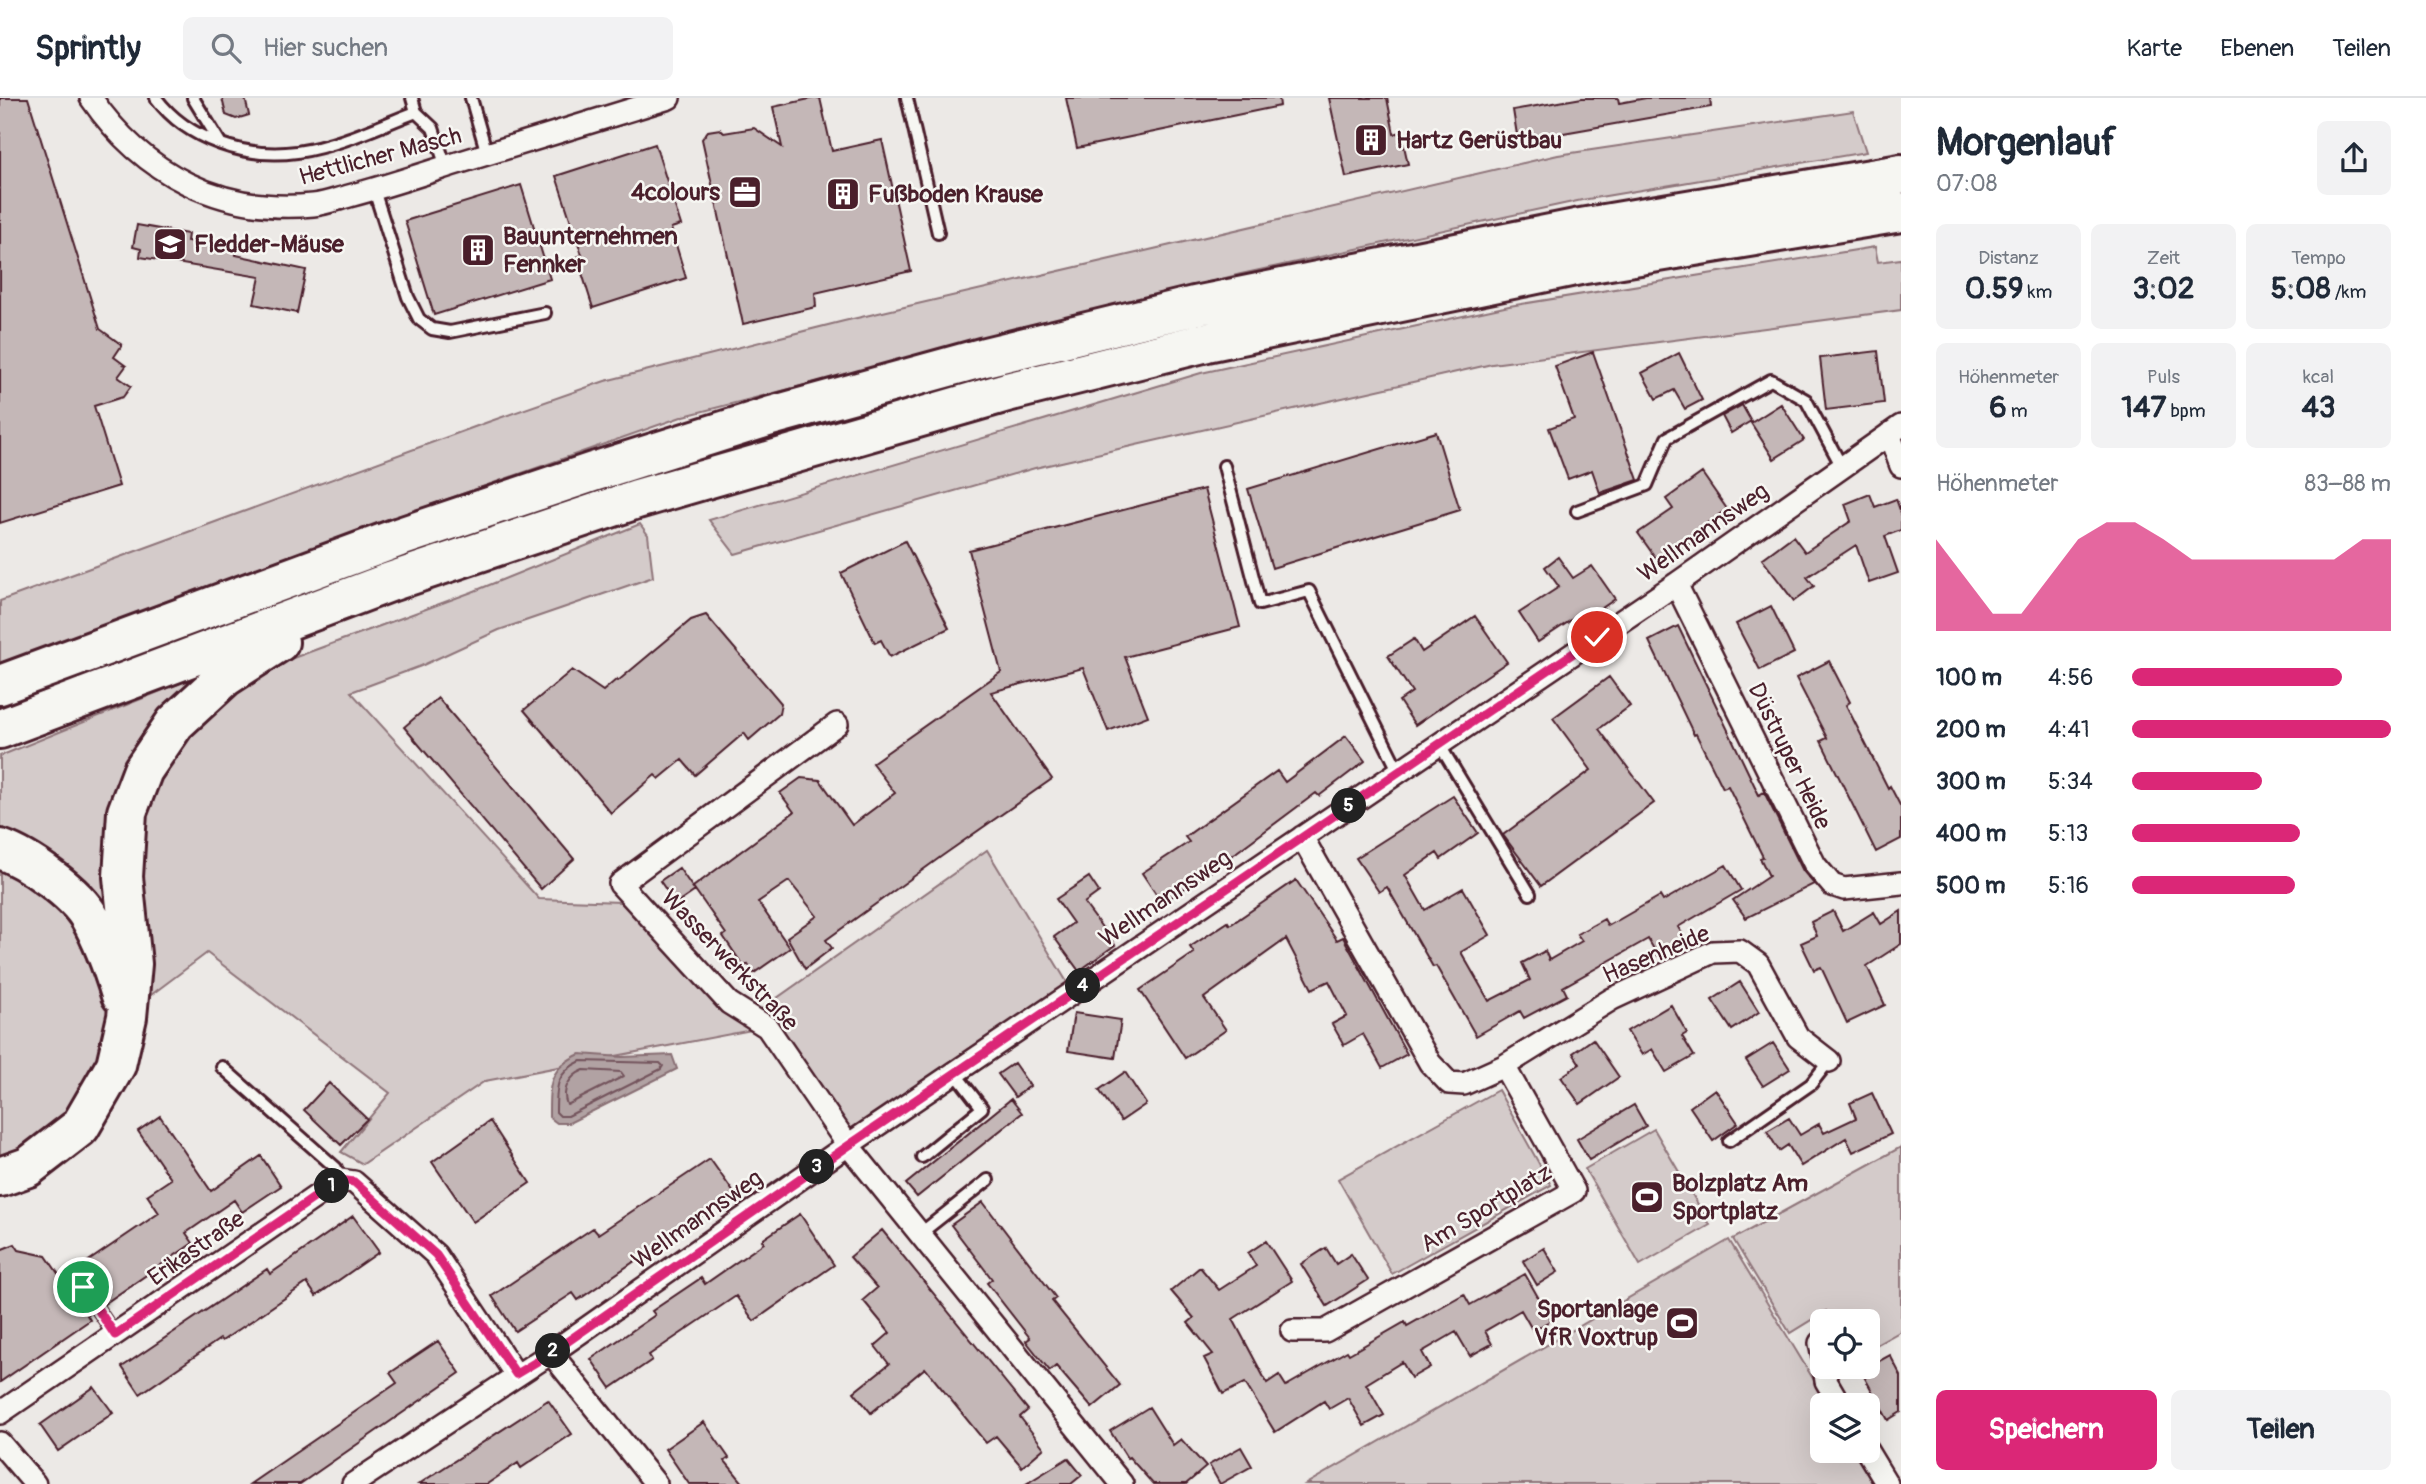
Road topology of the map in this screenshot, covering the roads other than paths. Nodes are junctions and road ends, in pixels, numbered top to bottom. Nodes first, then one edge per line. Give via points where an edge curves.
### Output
1 (91, 98) edge
2 (156, 98) edge
3 (192, 98) edge
4 (412, 98) edge
5 (471, 98) edge
6 (667, 98) edge
7 (906, 98) edge
8 (416, 112) junction
9 (221, 144) junction
10 (487, 154) junction
11 (446, 167) junction
12 (1901, 174) edge
13 (373, 190) junction
14 (1901, 212) edge
15 (938, 233) dead end
16 (545, 313) dead end
17 (1895, 430) edge
18 (1223, 466) dead end
19 (1901, 466) edge
20 (1842, 467) junction
21 (1577, 511) dead end
22 (390, 582) junction
23 (1676, 584) junction
24 (0, 685) edge
25 (837, 724) dead end
26 (0, 729) edge
27 (1439, 744) junction
28 (1399, 772) junction
29 (1302, 837) junction
30 (0, 849) edge
31 (1901, 883) edge
32 (1530, 894) dead end
33 (127, 1017) junction
34 (1829, 1061) joint
35 (1504, 1066) junction
36 (222, 1068) dead end
37 (955, 1073) junction
38 (1729, 1141) dead end
39 (848, 1146) junction
40 (922, 1157) dead end
41 (0, 1177) edge
42 (988, 1180) dead end
43 (347, 1181) junction
44 (921, 1233) junction
45 (83, 1287) dead end
46 (1292, 1331) dead end
47 (115, 1335) junction
48 (551, 1353) junction
49 (516, 1374) junction
50 (0, 1413) edge
51 (0, 1443) edge
52 (1874, 1463) edge
53 (35, 1484) edge
54 (353, 1484) edge
55 (656, 1484) edge
56 (1122, 1484) edge
57 (1887, 1484) edge

1 - 13 street, Hettlicher Masch via 148,160 217,197 261,206 315,205
2 - 9 lane via 187,129
3 - 9 lane
4 - 8 lane
5 - 10 lane
6 - 10 street, Hettlicher Masch
7 - 15 lane
8 - 9 lane via 296,152 257,152
8 - 11 lane via 433,128
10 - 11 street, Hettlicher Masch
11 - 13 street, Hettlicher Masch
12 - 24 highway via 1575,229 1194,306 911,377 634,459 400,537
13 - 16 lane via 408,297 419,319 432,329 450,332
14 - 22 highway via 1586,264 1207,342 1007,392 646,496
17 - 19 street
17 - 20 street, Wellmannsweg
18 - 28 lane via 1260,604 1309,591
20 - 21 lane via 1806,400 1772,380 1667,438 1647,485
20 - 23 street, Wellmannsweg
22 - 26 highway
22 - 33 highway via 268,647 225,677 175,723 143,770 127,812 124,877 132,964
23 - 27 street, Wellmannsweg
23 - 31 street, Düstruper Heide via 1815,865 1832,885 1844,889
25 - 39 street, Wasserwerkstraße via 620,884 729,1003 767,1027
27 - 28 street, Wellmannsweg
27 - 32 lane
28 - 29 street, Wellmannsweg
29 - 35 street via 1430,1063 1449,1083 1464,1084
29 - 37 street, Wellmannsweg
30 - 33 highway via 53,878 89,916 112,965
33 - 41 highway via 116,1065 80,1127 28,1167
34 - 35 street, Hasenheide via 1798,1037 1758,964 1740,951 1713,952 1612,999
34 - 38 lane, Hasenheide via 1811,1084
35 - 46 street, Am Sportplatz via 1574,1191 1325,1331
36 - 43 lane
37 - 39 street, Wellmannsweg
37 - 40 lane via 982,1108
39 - 44 street, Wasserwerkstraße
39 - 48 street, Wellmannsweg
42 - 44 lane
43 - 47 street, Erikastraße
43 - 49 street via 436,1255
44 - 56 street, Wasserwerkstraße
45 - 47 lane
47 - 50 street, Erikastraße
48 - 49 street, Wellmannsweg
48 - 55 street
49 - 54 street, Wellmannsweg
51 - 53 street
52 - 57 street

